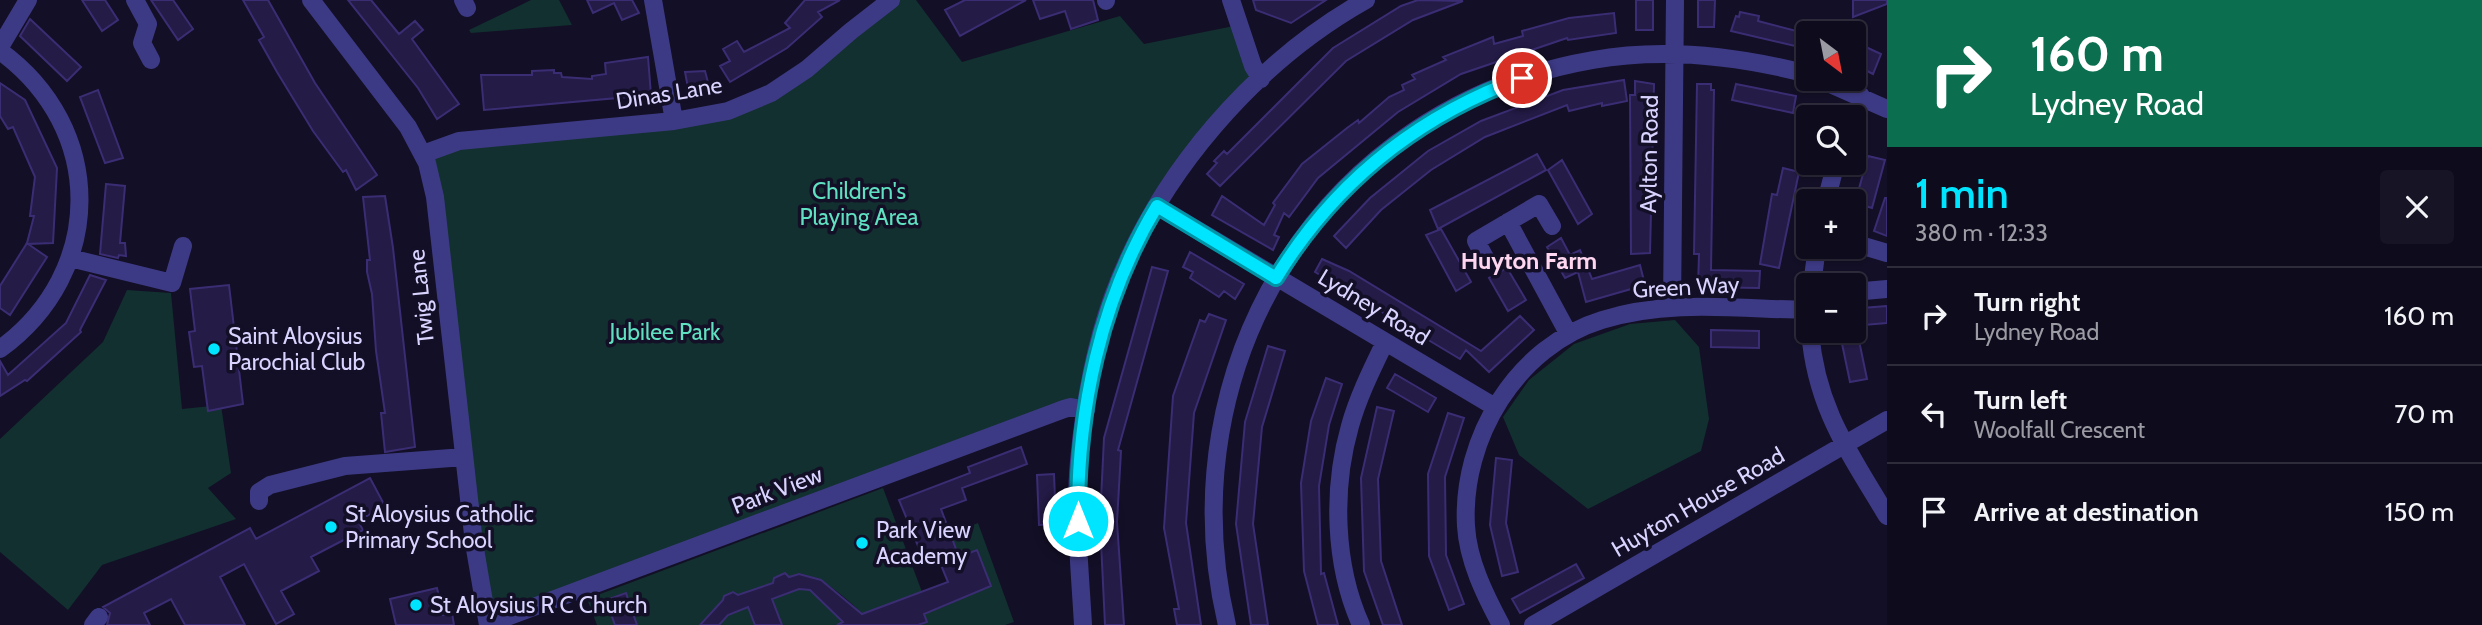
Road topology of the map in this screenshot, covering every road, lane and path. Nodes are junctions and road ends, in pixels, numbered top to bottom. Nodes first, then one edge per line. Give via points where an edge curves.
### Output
1 (28, 0) edge
2 (135, 0) edge
3 (310, 0) edge
4 (653, 0) edge
5 (891, 0) edge
6 (1231, 0) edge
7 (1366, 0) edge
8 (1675, 0) edge
9 (0, 49) edge
10 (1675, 54) junction
11 (151, 60) dead end
12 (1796, 71) edge
13 (1261, 79) junction
14 (1848, 91) edge
15 (1860, 96) junction
16 (1857, 105) edge
17 (1887, 109) edge
18 (674, 121) junction
19 (423, 154) junction
20 (1157, 206) junction
21 (1508, 222) junction
22 (1552, 226) dead end
23 (183, 246) dead end
24 (1866, 247) edge
25 (1887, 253) edge
26 (70, 258) junction
27 (1488, 263) dead end
28 (1276, 278) junction
29 (1887, 289) edge
30 (1866, 291) edge
31 (1672, 308) junction
32 (1796, 310) edge
33 (1568, 333) junction
34 (1385, 342) junction
35 (1811, 343) edge
36 (0, 349) edge
37 (1495, 407) junction
38 (1086, 410) junction
39 (1887, 421) edge
40 (1845, 445) junction
41 (464, 457) junction
42 (260, 501) dead end
43 (1887, 516) edge
44 (488, 625) edge
45 (1083, 625) edge
46 (1227, 625) edge
47 (1361, 625) edge
48 (1501, 625) edge
49 (1533, 625) edge

1 - 9 street
2 - 11 street via 148,24 142,43
3 - 19 street, Twig Lane via 408,127
4 - 18 street
5 - 18 street, Dinas Lane via 771,93 727,111
6 - 13 street via 1252,66
7 - 13 street
8 - 10 street, Aylton Road
9 - 26 street via 48,97 72,146 80,200
10 - 12 street via 1728,57
10 - 28 street via 1616,56 1571,64 1498,87 1449,110 1355,178 1316,220
10 - 31 street, Aylton Road
13 - 20 street via 1199,147
14 - 15 street
15 - 16 street
15 - 17 street
18 - 19 street, Dinas Lane via 458,141
19 - 41 street, Twig Lane via 435,197
20 - 28 street, Lydney Road
20 - 38 street via 1112,298
21 - 22 street via 1539,204
21 - 27 street via 1476,241
21 - 33 street
23 - 26 street via 172,283
24 - 25 street
26 - 36 street via 44,309
28 - 34 street, Lydney Road
28 - 46 street via 1237,361 1219,434 1213,531
29 - 30 street
31 - 32 street, Green Way
31 - 33 street, Green Way via 1602,320
33 - 37 street, Green Way via 1532,362
34 - 37 street, Lydney Road
34 - 47 street via 1349,428 1338,507 1343,568
35 - 40 street via 1821,392
37 - 48 street, Green Way via 1474,457 1466,527 1480,580
38 - 44 street, Park View via 1064,409
38 - 45 street via 1078,483
39 - 40 street, Huyton House Road
40 - 43 street
40 - 49 street, Huyton House Road
41 - 42 street via 345,466 270,485 259,492
41 - 44 street, Twig Lane

